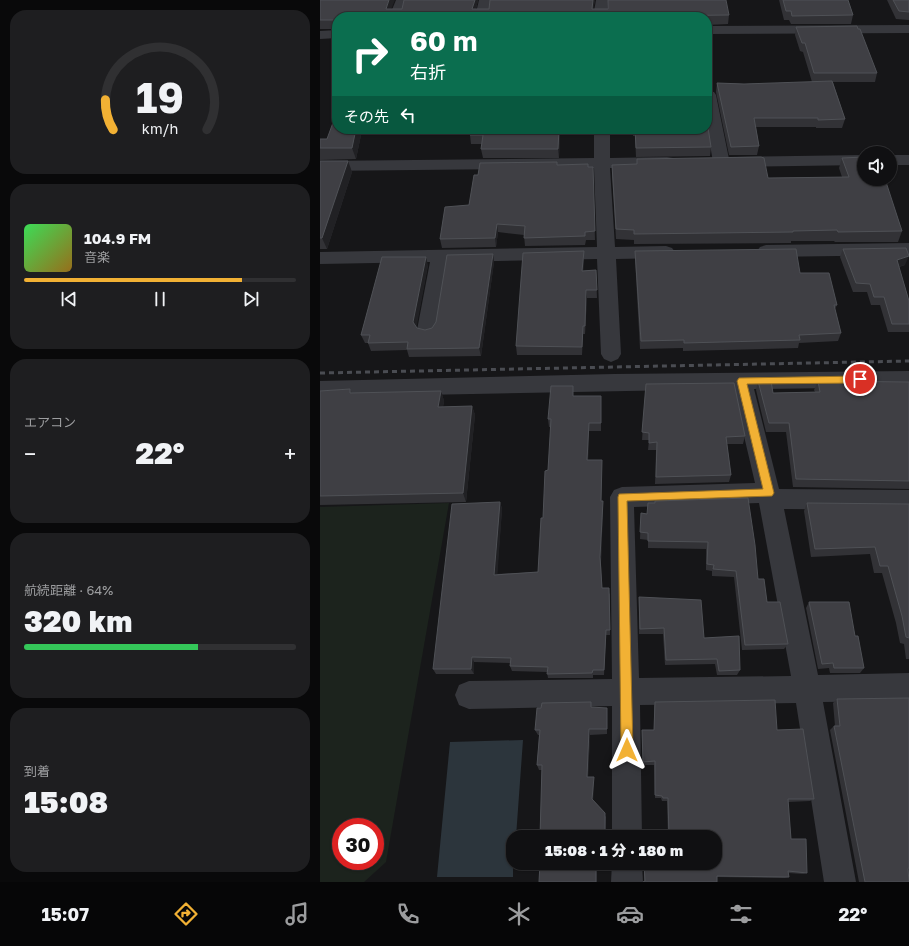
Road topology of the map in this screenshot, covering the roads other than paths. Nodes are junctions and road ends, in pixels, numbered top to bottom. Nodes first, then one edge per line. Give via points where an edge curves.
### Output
1 (402, 0) edge
2 (485, 0) edge
3 (602, 0) edge
4 (398, 12) edge
5 (483, 12) edge
6 (601, 12) edge
7 (909, 29) edge
8 (712, 30) edge
9 (320, 34) edge
10 (332, 34) edge
11 (602, 134) edge
12 (711, 134) edge
13 (857, 160) edge
14 (897, 160) edge
15 (909, 160) edge
16 (681, 162) edge
17 (602, 163) junction
18 (320, 166) edge
19 (909, 249) edge
20 (749, 251) edge
21 (606, 252) junction
22 (686, 252) edge
23 (440, 256) junction
24 (320, 258) edge
25 (427, 330) edge
26 (611, 354) dead end
27 (909, 378) edge
28 (742, 381) junction
29 (320, 389) edge
30 (770, 496) junction
31 (909, 500) edge
32 (909, 687) edge
33 (807, 689) junction
34 (626, 692) junction
35 (469, 695) dead end
36 (627, 830) edge
37 (627, 870) edge
38 (627, 882) edge
39 (840, 882) edge

1 - 4 street
2 - 5 street
3 - 6 street
7 - 8 street
9 - 10 street
11 - 17 street
12 - 13 street via 713,162
14 - 15 street
16 - 17 street
17 - 18 street
17 - 21 street
19 - 20 street
21 - 22 street
21 - 23 street
21 - 26 street
23 - 24 street
23 - 25 street
27 - 28 street
28 - 29 street
28 - 30 street
30 - 31 street
30 - 33 street
30 - 34 street via 622,497
32 - 33 street
33 - 34 street
33 - 39 street
34 - 35 street
34 - 36 street
37 - 38 street

